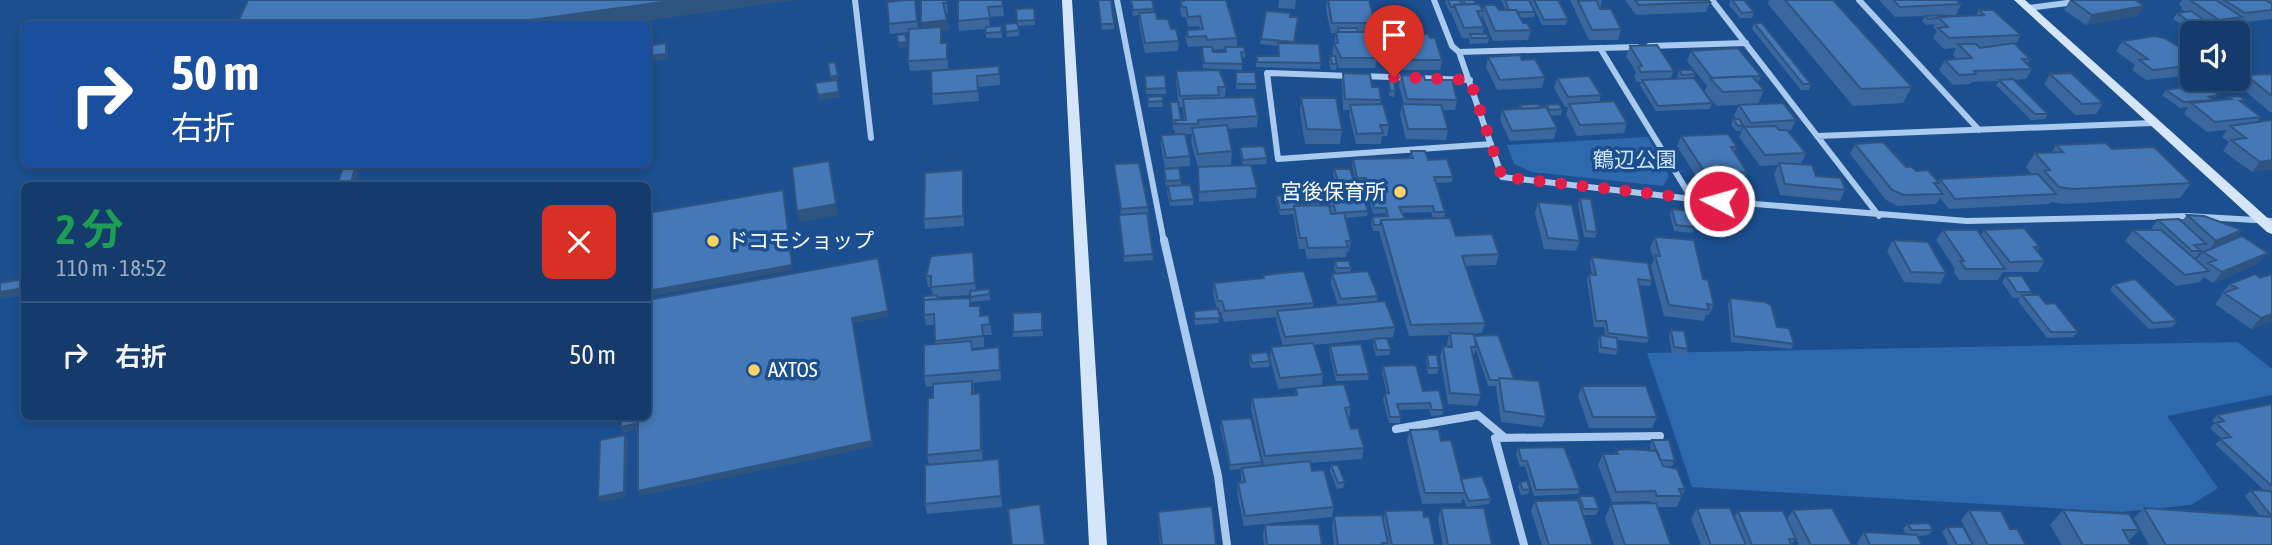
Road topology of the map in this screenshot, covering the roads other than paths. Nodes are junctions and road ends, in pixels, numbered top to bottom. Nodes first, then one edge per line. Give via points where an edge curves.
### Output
1 (855, 0) edge
2 (1067, 0) edge
3 (1117, 0) edge
4 (1434, 0) edge
5 (1712, 0) edge
6 (1859, 0) edge
7 (2091, 0) edge
8 (2023, 4) edge
9 (1746, 43) junction
10 (1600, 48) junction
11 (1460, 52) junction
12 (1470, 80) junction
13 (2153, 123) junction
14 (1979, 130) junction
15 (1817, 136) junction
16 (871, 138) dead end
17 (1491, 144) junction
18 (1692, 199) junction
19 (1879, 216) junction
20 (2269, 224) edge
21 (1396, 429) dead end
22 (1660, 436) dead end
23 (1504, 438) junction
24 (1098, 545) edge
25 (1227, 545) edge
26 (1524, 545) edge

1 - 16 street
2 - 24 street
3 - 25 street via 1173,288 1218,476
4 - 11 street via 1452,46
5 - 9 street
6 - 14 street
7 - 8 street
8 - 13 street
9 - 10 street
9 - 15 street
10 - 11 street
10 - 18 street
11 - 12 street
12 - 17 street
12 - 17 street via 1267,73 1278,159
13 - 14 street
13 - 20 street
14 - 15 street
15 - 19 street
17 - 18 street via 1502,177
18 - 19 street
19 - 20 street via 1967,221 2187,216
21 - 23 street via 1478,415
22 - 23 street
23 - 26 street via 1495,438

